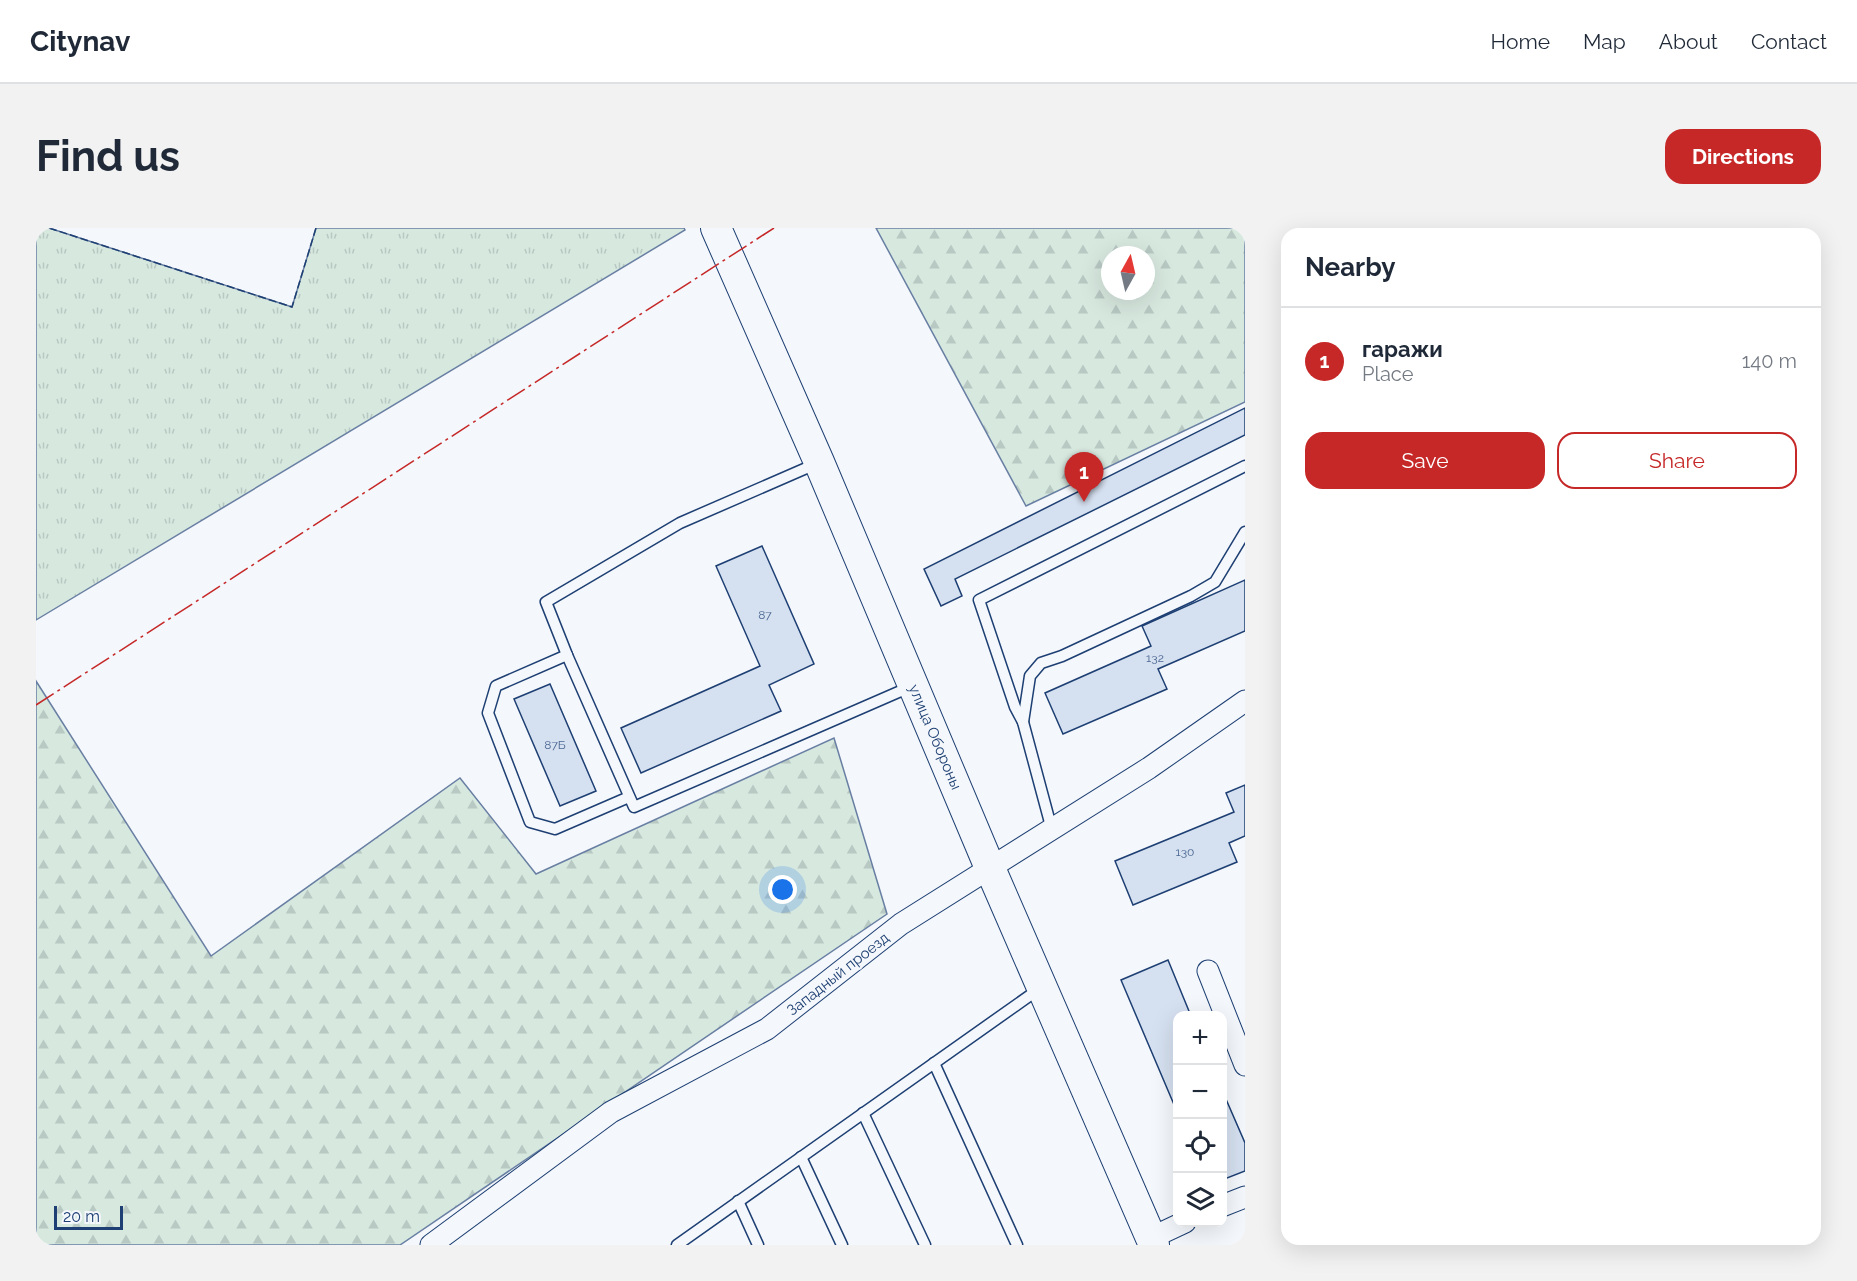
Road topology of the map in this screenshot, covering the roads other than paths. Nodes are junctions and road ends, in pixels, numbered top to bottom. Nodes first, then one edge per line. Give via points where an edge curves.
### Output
1 (716, 228) edge
2 (819, 462) junction
3 (1245, 466) edge
4 (1245, 532) edge
5 (567, 655) junction
6 (914, 686) junction
7 (1245, 701) edge
8 (1023, 722) junction
9 (629, 797) junction
10 (1053, 830) junction
11 (990, 868) junction
12 (1208, 971) dead end
13 (1042, 986) junction
14 (934, 1063) junction
15 (1245, 1065) edge
16 (863, 1113) junction
17 (801, 1157) junction
18 (1245, 1197) edge
19 (738, 1201) junction
20 (1227, 1204) edge
21 (1176, 1227) edge
22 (1152, 1241) edge
23 (431, 1245) edge
24 (677, 1245) edge
25 (758, 1245) edge
26 (842, 1245) edge
27 (925, 1245) edge
28 (1017, 1245) edge

1 - 2 street, улица Обороны
2 - 5 lane via 680,523 546,602
2 - 6 street, улица Обороны
3 - 8 lane via 979,600
4 - 8 lane via 1215,582 1041,663 1030,676
5 - 9 lane
5 - 9 lane via 496,686 488,713 530,822 555,829
6 - 9 lane via 634,807
6 - 11 street, улица Обороны
7 - 10 street, Западный проезд
8 - 10 lane
10 - 11 street, Западный проезд
11 - 13 street, улица Обороны
11 - 23 street, Западный проезд via 901,924 767,1029 612,1112
12 - 15 street
13 - 14 lane
13 - 22 street, улица Обороны
14 - 16 lane
14 - 28 lane
16 - 17 lane
16 - 27 lane
17 - 19 lane
17 - 26 lane
18 - 20 street
19 - 24 lane
19 - 25 lane
21 - 22 street

